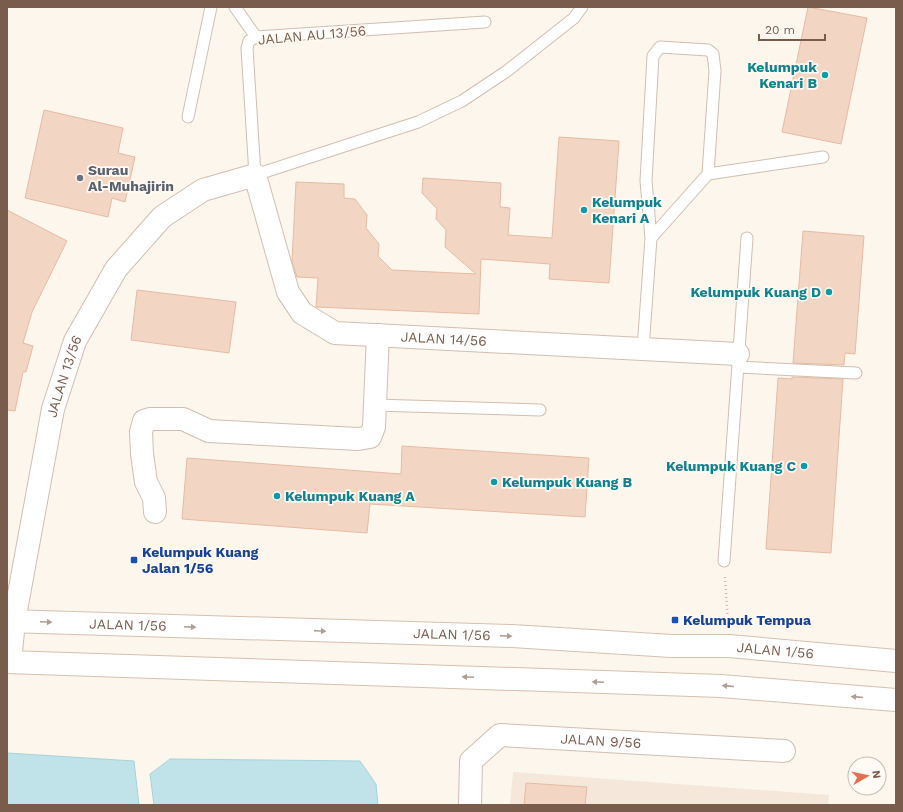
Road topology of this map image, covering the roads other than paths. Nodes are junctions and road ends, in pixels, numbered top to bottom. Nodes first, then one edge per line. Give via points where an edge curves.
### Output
1 (211, 7) edge
2 (235, 7) edge
3 (582, 7) edge
4 (486, 22) dead end
5 (256, 37) junction
6 (188, 117) dead end
7 (823, 157) dead end
8 (708, 174) junction
9 (255, 176) junction
10 (651, 238) junction
11 (746, 238) dead end
12 (378, 335) junction
13 (643, 349) junction
14 (738, 360) junction
15 (856, 373) dead end
16 (375, 405) junction
17 (540, 410) dead end
18 (155, 512) dead end
19 (724, 561) road end
20 (10, 621) edge
21 (896, 661) edge
22 (8, 662) edge
23 (896, 700) edge
24 (784, 751) dead end
25 (470, 805) edge

1 - 6 lane
2 - 5 lane
3 - 9 lane via 574,18 507,71 462,101 418,122
4 - 5 lane, JALAN AU 13/56
5 - 9 lane, JALAN AU 13/56 via 249,41 247,48
7 - 8 lane
8 - 10 lane
8 - 10 lane via 715,72 713,54 708,50 660,47 653,56 646,181
9 - 12 street, JALAN 14/56 via 288,292 302,313 335,332
9 - 20 street, JALAN 13/56 via 203,190 162,217 116,269 75,341 53,408
10 - 13 lane
11 - 14 lane
12 - 13 street, JALAN 14/56
12 - 16 street
13 - 14 street, JALAN 14/56
14 - 15 lane
14 - 19 lane
16 - 17 lane
16 - 18 street via 374,427 370,436 358,439 209,431 183,419 150,419 144,422 141,432 142,454 146,482 154,498
20 -> 21 street, JALAN 1/56 via 504,636 671,646 729,646
20 - 22 street, JALAN 13/56
23 -> 22 street via 721,686
24 - 25 street, JALAN 9/56 via 500,735 471,761

